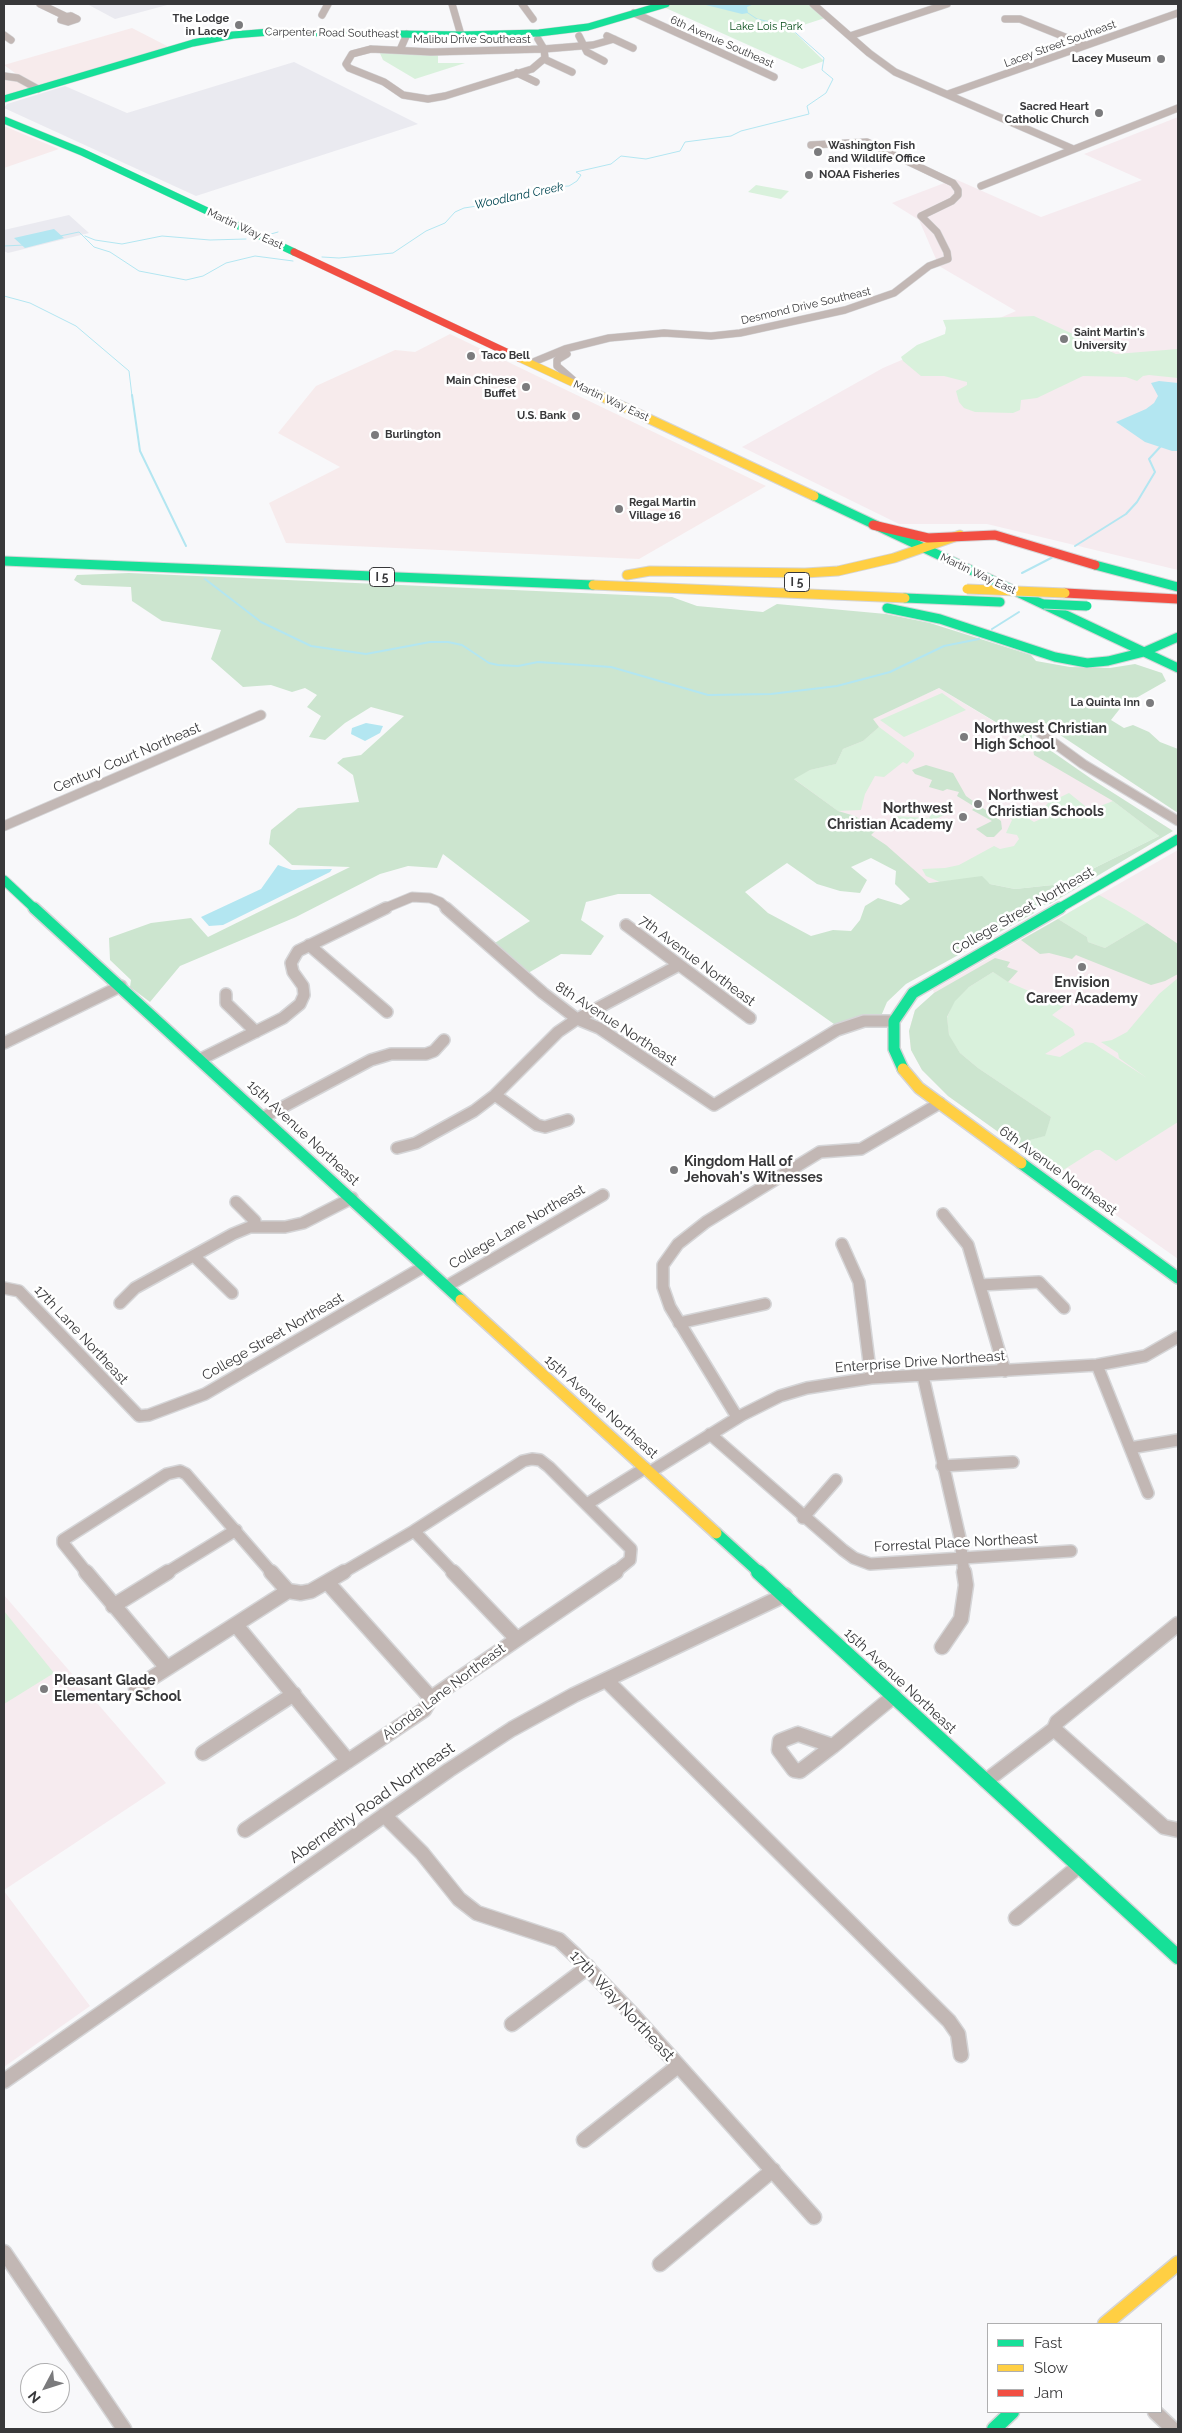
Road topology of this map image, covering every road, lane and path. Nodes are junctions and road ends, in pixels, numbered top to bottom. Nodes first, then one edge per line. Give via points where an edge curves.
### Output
1 (32, 4) edge
2 (39, 4) edge
3 (328, 4) edge
4 (452, 4) edge
5 (522, 4) edge
6 (665, 4) edge
7 (813, 4) edge
8 (947, 4) edge
9 (1178, 12) edge
10 (634, 14) junction
11 (322, 15) dead end
12 (66, 16) dead end
13 (533, 19) dead end
14 (1005, 19) dead end
15 (407, 34) junction
16 (4, 35) edge
17 (461, 35) junction
18 (604, 35) dead end
19 (579, 36) dead end
20 (850, 36) junction
21 (538, 39) dead end
22 (614, 39) junction
23 (11, 40) dead end
24 (1085, 45) junction
25 (583, 46) junction
26 (633, 48) dead end
27 (544, 49) junction
28 (400, 50) junction
29 (544, 59) junction
30 (604, 61) dead end
31 (572, 72) dead end
32 (517, 73) junction
33 (4, 76) edge
34 (774, 77) dead end
35 (536, 82) dead end
36 (38, 89) junction
37 (948, 94) junction
38 (4, 99) edge
39 (1178, 108) edge
40 (4, 114) edge
41 (4, 120) edge
42 (44, 135) junction
43 (810, 145) dead end
44 (1073, 150) junction
45 (982, 186) dead end
46 (698, 335) junction
47 (567, 354) junction
48 (534, 365) junction
49 (580, 386) junction
50 (873, 525) junction
51 (960, 535) junction
52 (896, 536) junction
53 (923, 549) junction
54 (894, 558) junction
55 (4, 562) edge
56 (508, 570) dead end
57 (627, 575) junction
58 (1178, 587) edge
59 (761, 593) junction
60 (1178, 599) edge
61 (1103, 607) dead end
62 (1178, 637) edge
63 (1144, 652) junction
64 (1178, 668) edge
65 (261, 715) dead end
66 (1039, 732) dead end
67 (1178, 821) edge
68 (4, 826) edge
69 (1178, 839) edge
70 (4, 880) edge
71 (626, 925) dead end
72 (309, 945) junction
73 (679, 965) junction
74 (121, 986) junction
75 (226, 994) dead end
76 (387, 1012) dead end
77 (750, 1018) dead end
78 (578, 1019) junction
79 (894, 1021) junction
80 (256, 1032) junction
81 (444, 1040) dead end
82 (4, 1043) edge
83 (201, 1059) junction
84 (495, 1095) junction
85 (940, 1103) junction
86 (264, 1117) junction
87 (568, 1120) dead end
88 (397, 1148) dead end
89 (603, 1195) dead end
90 (352, 1198) junction
91 (236, 1202) dead end
92 (943, 1214) dead end
93 (254, 1227) junction
94 (842, 1244) dead end
95 (194, 1256) junction
96 (425, 1266) junction
97 (1178, 1278) edge
98 (980, 1285) junction
99 (447, 1286) junction
100 (4, 1288) edge
101 (232, 1293) dead end
102 (120, 1303) dead end
103 (765, 1304) dead end
104 (1064, 1308) dead end
105 (679, 1323) junction
106 (1178, 1337) edge
107 (1097, 1364) junction
108 (1005, 1371) junction
109 (923, 1376) junction
110 (871, 1378) junction
111 (132, 1411) joint
112 (737, 1418) junction
113 (710, 1434) junction
114 (1178, 1440) edge
115 (1130, 1448) junction
116 (1013, 1462) dead end
117 (942, 1466) junction
118 (648, 1470) junction
119 (836, 1480) dead end
120 (1148, 1493) dead end
121 (587, 1504) junction
122 (803, 1518) junction
123 (236, 1530) junction
124 (414, 1531) junction
125 (1071, 1551) dead end
126 (963, 1559) junction
127 (327, 1582) junction
128 (288, 1592) junction
129 (785, 1595) junction
130 (113, 1606) junction
131 (1178, 1624) edge
132 (236, 1625) junction
133 (516, 1638) junction
134 (942, 1647) dead end
135 (167, 1668) junction
136 (606, 1680) junction
137 (136, 1688) dead end
138 (294, 1694) junction
139 (894, 1696) junction
140 (431, 1698) junction
141 (1054, 1729) junction
142 (833, 1746) dead end
143 (203, 1753) dead end
144 (348, 1761) junction
145 (986, 1781) junction
146 (384, 1815) junction
147 (246, 1830) dead end
148 (1178, 1830) edge
149 (1079, 1866) junction
150 (1016, 1918) dead end
151 (1178, 1956) edge
152 (588, 1967) junction
153 (512, 2024) dead end
154 (961, 2055) dead end
155 (678, 2066) junction
156 (4, 2081) edge
157 (584, 2140) dead end
158 (773, 2170) junction
159 (814, 2217) dead end
160 (4, 2252) edge
161 (1178, 2263) edge
162 (660, 2264) dead end
163 (1106, 2323) edge
164 (1011, 2413) edge
165 (1157, 2413) edge
166 (124, 2429) edge
167 (994, 2429) edge
168 (1173, 2429) edge

1 - 2 street
2 - 12 street
3 - 11 street
4 - 17 street
5 - 13 street
6 - 10 main road, Carpenter Road Southeast
7 - 20 street
8 - 20 street
9 - 24 street, Lacey Street Southeast
10 - 17 main road, Carpenter Road Southeast via 562,31
10 - 34 street, 6th Avenue Southeast
14 - 24 street via 1020,19
15 - 17 main road, Carpenter Road Southeast
15 - 28 street, Malibu Drive Southeast
15 - 36 main road, Carpenter Road Southeast via 270,32 233,35 190,44
16 - 23 street
18 - 22 street
19 - 25 street
20 - 37 street via 895,72
21 - 27 street
22 - 25 street, Malibu Drive Southeast
22 - 26 street
24 - 37 street, Lacey Street Southeast
25 - 27 street, Malibu Drive Southeast
25 - 30 street via 587,52
27 - 28 street, Malibu Drive Southeast
27 - 29 street, Malibu Drive Southeast
28 - 32 street, Malibu Drive Southeast via 364,50 349,56 346,64 376,77 403,95 421,98 445,96
29 - 31 street
29 - 32 street, Malibu Drive Southeast via 532,69
32 - 35 street
33 - 36 street
36 - 38 main road, Carpenter Road Southeast
37 - 44 street
39 - 44 street
40 - 42 main road, Martin Way East via 44,131
41 - 42 main road, Martin Way East
42 - 48 main road, Martin Way East
43 - 46 street, Desmond Drive Southeast via 867,142 953,183 958,195 921,216 937,232 948,259 929,266 894,294 862,306 760,330
44 - 45 street
46 - 47 street, Desmond Drive Southeast via 619,342
46 - 48 street, Desmond Drive Southeast via 664,333 602,339 565,349
47 - 48 street, Desmond Drive Southeast
47 - 49 street via 557,360 557,366
48 - 49 main road, Martin Way East
49 - 50 main road, Martin Way East
50 - 51 main road via 928,538
50 - 52 main road, Martin Way East
51 - 53 main road
51 - 58 main road via 995,534 1016,539 1118,572
52 - 53 main road, Martin Way East
52 - 54 main road via 900,550
53 - 54 main road
53 - 63 main road, Martin Way East
54 - 57 main road via 838,571 650,571
55 - 59 main road, I 5
56 - 57 main road, I 5
57 - 60 main road, I 5, bridge
59 - 61 main road, I 5, bridge
59 - 63 main road via 899,609 1076,662 1098,663
62 - 63 main road
63 - 64 main road, Martin Way East
65 - 68 street, Century Court Northeast
66 - 67 street via 1083,764
69 - 79 main road, College Street Northeast via 929,982 913,993
70 - 74 main road, 15th Avenue Northeast
71 - 73 street, 7th Avenue Northeast
72 - 76 street
72 - 78 street, 8th Avenue Northeast via 400,900 419,896 440,902 543,993
72 - 80 street via 298,951 291,963 303,986 300,1004 284,1018
73 - 77 street, 7th Avenue Northeast
73 - 78 street
74 - 82 street
74 - 83 main road, 15th Avenue Northeast
75 - 80 street via 226,1003
78 - 79 street, 8th Avenue Northeast via 599,1028 714,1105 837,1030 864,1021
78 - 84 street via 547,1041
79 - 85 main road, 6th Avenue Northeast via 894,1049 899,1064 919,1088
80 - 83 street
81 - 86 street via 426,1054 391,1054 371,1060
83 - 86 main road, 15th Avenue Northeast
84 - 87 street via 537,1125 545,1127
84 - 88 street via 474,1111 416,1143
85 - 97 main road, 6th Avenue Northeast
85 - 105 street via 861,1149 820,1152 706,1222 678,1244 663,1265 663,1287
86 - 90 main road, 15th Avenue Northeast
89 - 99 street, College Lane Northeast
90 - 93 street via 302,1224
90 - 96 main road, 15th Avenue Northeast
91 - 93 street via 255,1221
92 - 98 street via 968,1246
93 - 95 street via 233,1234
94 - 110 street via 859,1282
95 - 101 street
95 - 102 street via 135,1288
96 - 99 main road, 15th Avenue Northeast
96 - 111 street, College Street Northeast via 193,1400 149,1416 139,1416
98 - 104 street via 1039,1282
98 - 108 street
99 - 118 main road, 15th Avenue Northeast
100 - 111 street, 17th Lane Northeast via 19,1291
103 - 105 street
105 - 112 street
106 - 107 street, Enterprise Drive Northeast via 1145,1356
107 - 108 street, Enterprise Drive Northeast
107 - 115 street
108 - 109 street, Enterprise Drive Northeast
109 - 110 street, Enterprise Drive Northeast
109 - 117 street
110 - 112 street, Enterprise Drive Northeast via 807,1388 780,1396
112 - 113 street, Enterprise Drive Northeast
113 - 118 street, Enterprise Drive Northeast
113 - 122 street, Forrestal Place Northeast
114 - 115 street
115 - 120 street
116 - 117 street
117 - 126 street
118 - 121 street
118 - 129 main road, 15th Avenue Northeast
119 - 122 street
121 - 124 street, Alonda Lane Northeast via 549,1467 532,1458 513,1466
121 - 133 street, Alonda Lane Northeast via 631,1549 630,1560
122 - 126 street, Forrestal Place Northeast via 854,1558 870,1564
123 - 128 street
123 - 130 street
123 - 130 street via 186,1474 180,1471 167,1474 63,1540
124 - 127 street, Alonda Lane Northeast
124 - 133 street
125 - 126 street, Forrestal Place Northeast
126 - 134 street via 966,1585 961,1619
127 - 128 street, Alonda Lane Northeast via 311,1591
127 - 140 street
128 - 132 street, Alonda Lane Northeast
129 - 136 street, Abernethy Road Northeast
129 - 139 main road, 15th Avenue Northeast
130 - 135 street
131 - 141 street via 1057,1722
132 - 135 street, Alonda Lane Northeast
132 - 138 street
133 - 140 street, Alonda Lane Northeast
135 - 137 street, Alonda Lane Northeast
136 - 146 street, Abernethy Road Northeast via 512,1729
136 - 154 street via 949,2021 958,2034
138 - 143 street
138 - 144 street
139 - 142 street
139 - 145 main road, 15th Avenue Northeast
140 - 144 street, Alonda Lane Northeast via 424,1710
141 - 145 street
141 - 148 street via 1164,1827
144 - 147 street, Alonda Lane Northeast
145 - 149 main road, 15th Avenue Northeast
146 - 152 street, 17th Way Northeast via 422,1853 459,1899 477,1913 559,1940
146 - 156 street, Abernethy Road Northeast
149 - 150 street
149 - 151 main road, 15th Avenue Northeast
152 - 153 street
152 - 155 street, 17th Way Northeast
155 - 157 street
155 - 158 street, 17th Way Northeast
158 - 159 street, 17th Way Northeast
158 - 162 street
160 - 166 street
161 - 163 main road
164 - 167 main road
165 - 168 street

